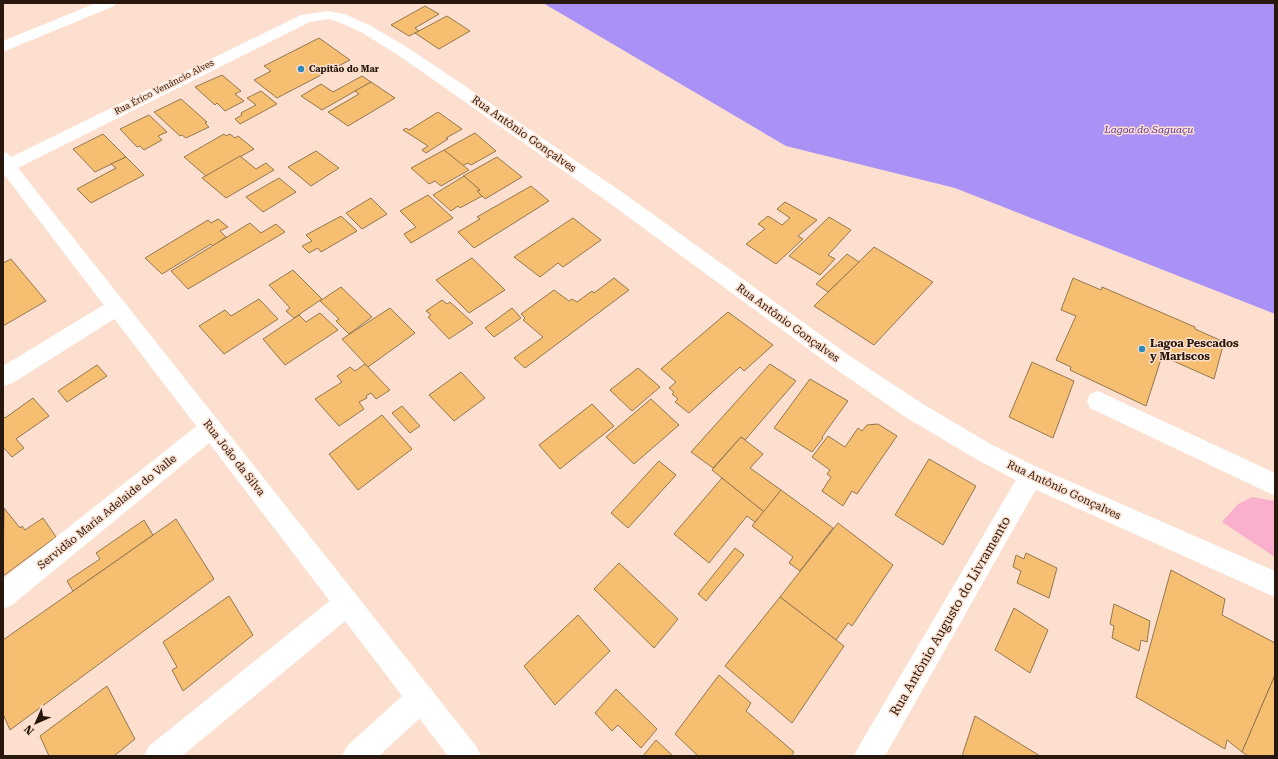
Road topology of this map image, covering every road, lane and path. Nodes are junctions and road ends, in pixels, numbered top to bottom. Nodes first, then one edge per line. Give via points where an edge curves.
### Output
1 (109, 3) edge
2 (328, 15) joint
3 (3, 47) edge
4 (4, 164) edge
5 (117, 307) junction
6 (3, 377) edge
7 (1098, 401) dead end
8 (211, 428) junction
9 (1032, 476) junction
10 (1275, 485) edge
11 (1275, 584) edge
12 (3, 596) edge
13 (347, 603) junction
14 (421, 698) junction
15 (158, 756) edge
16 (357, 756) edge
17 (466, 756) edge
18 (869, 756) edge

1 - 3 main road
2 - 4 main road, Rua Érico Venâncio Alves via 294,22
2 - 9 main road, Rua Antônio Gonçalves via 353,22 404,52 615,197 842,362 927,418 984,452
4 - 5 main road, Rua João da Silva
5 - 6 main road
5 - 8 main road, Rua João da Silva
7 - 10 main road
8 - 12 main road, Servidão Maria Adelaide do Valle
8 - 13 main road, Rua João da Silva
9 - 11 main road, Rua Antônio Gonçalves
9 - 18 main road, Rua Antônio Augusto do Livramento
13 - 14 main road, Rua João da Silva
13 - 15 main road
14 - 16 main road
14 - 17 main road, Rua João da Silva

